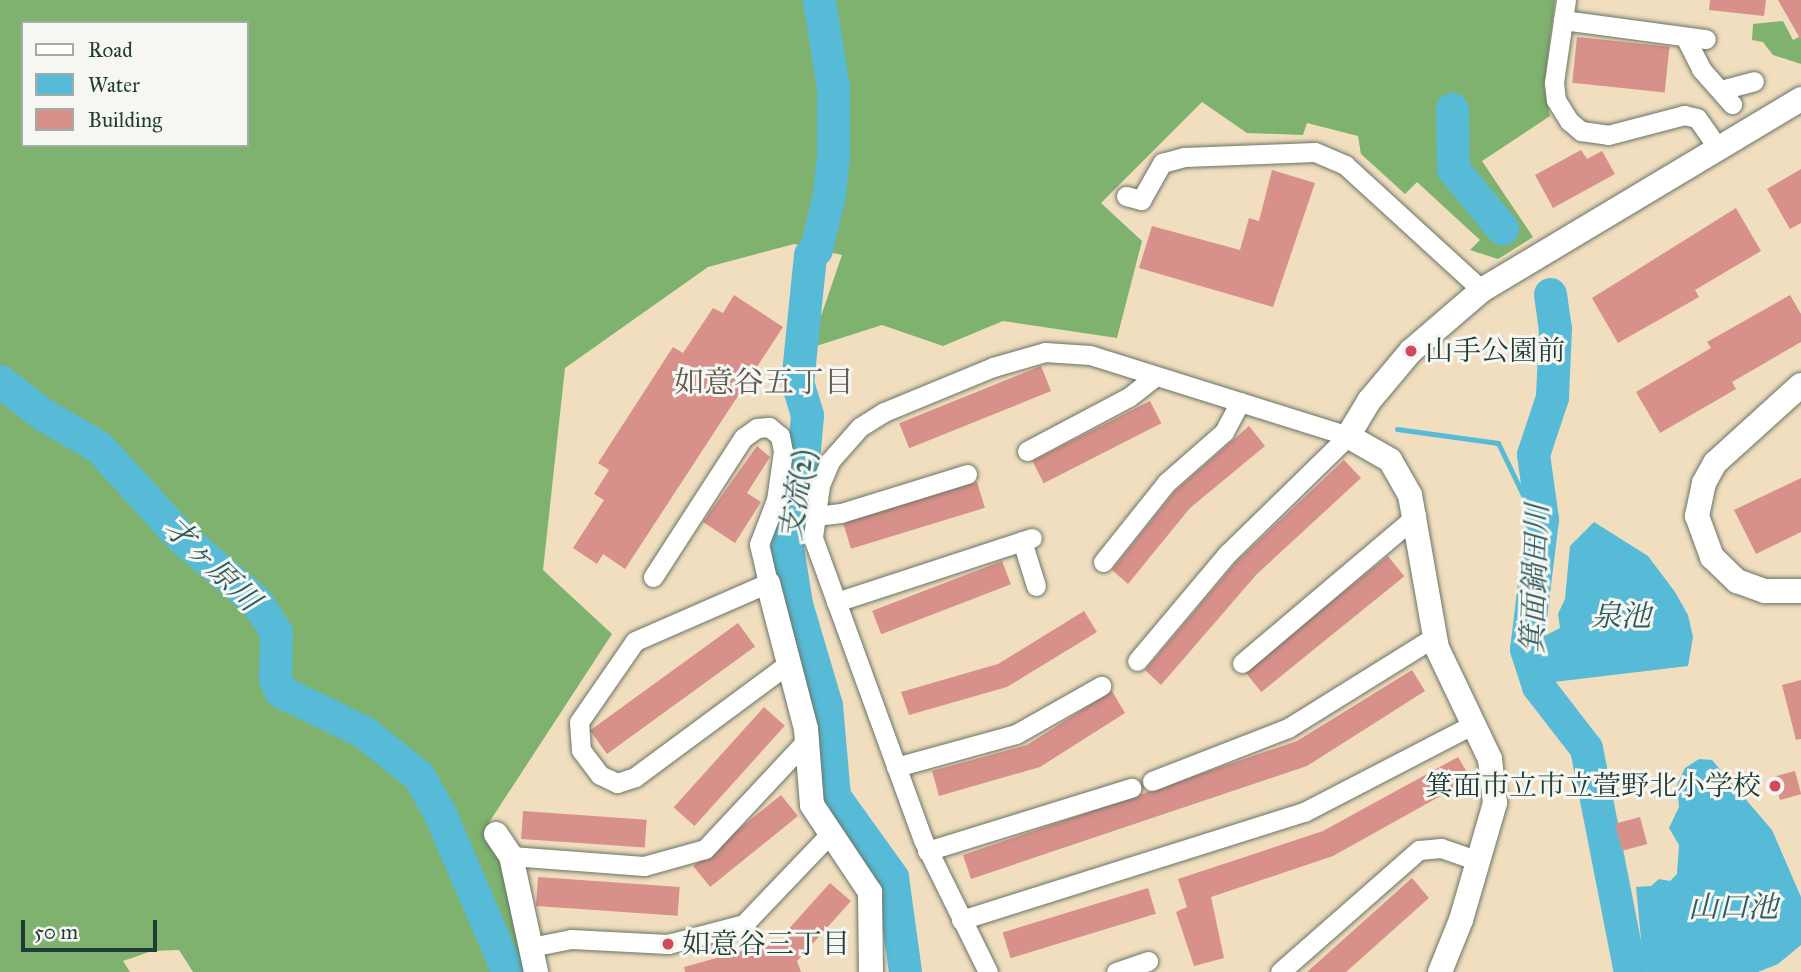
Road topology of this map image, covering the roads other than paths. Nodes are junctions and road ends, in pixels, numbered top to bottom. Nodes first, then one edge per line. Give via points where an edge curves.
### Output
1 (1566, 0) edge
2 (1563, 20) junction
3 (1685, 37) junction
4 (1706, 39) dead end
5 (1754, 81) dead end
6 (1801, 99) edge
7 (1718, 148) junction
8 (1126, 196) dead end
9 (1482, 290) junction
10 (1156, 376) junction
11 (1801, 385) edge
12 (1240, 402) junction
13 (1348, 436) junction
14 (1027, 451) dead end
15 (967, 474) dead end
16 (816, 516) junction
17 (1416, 516) junction
18 (1103, 562) dead end
19 (653, 577) dead end
20 (768, 583) junction
21 (1036, 586) dead end
22 (1801, 591) edge
23 (836, 603) junction
24 (1434, 637) junction
25 (1137, 662) dead end
26 (789, 663) junction
27 (1242, 663) dead end
28 (1101, 686) dead end
29 (1474, 723) junction
30 (808, 739) junction
31 (896, 766) junction
32 (1152, 781) dead end
33 (1131, 788) dead end
34 (831, 833) junction
35 (496, 834) dead end
36 (928, 851) junction
37 (511, 856) junction
38 (1478, 861) junction
39 (961, 920) junction
40 (531, 947) junction
41 (1148, 961) dead end
42 (536, 972) edge
43 (871, 972) edge
44 (988, 972) edge
45 (1116, 972) edge
46 (1280, 972) edge
47 (1440, 972) edge

1 - 2 street
2 - 3 street
2 - 7 street via 1554,82 1556,100 1581,131 1608,135 1684,115 1697,118
3 - 4 street
3 - 5 street via 1710,66 1726,97
6 - 7 street
7 - 9 street
8 - 9 street via 1141,200 1162,163 1184,157 1315,152 1345,164
9 - 13 street via 1411,351 1369,401
10 - 12 street
10 - 14 street via 1129,397
10 - 16 street via 1081,354 1045,352 884,412 860,427 830,461 820,485
11 - 22 street via 1715,463 1704,483 1697,516 1712,557 1737,580 1765,591
12 - 13 street
12 - 18 street via 1224,432 1166,483
13 - 17 street via 1390,460
13 - 25 street via 1228,552
15 - 16 street via 841,513
16 - 23 street via 813,537
17 - 24 street
17 - 27 street
19 - 20 street via 743,438 757,428 769,427 780,436 783,451 776,500 759,544
20 - 26 street
20 - 26 street via 635,641 579,722 581,750 600,775 626,782
21 - 23 street via 1027,539
23 - 31 street
24 - 29 street
24 - 32 street via 1288,728
26 - 30 street
28 - 31 street via 1016,734
29 - 38 street via 1490,759 1495,803
29 - 39 street via 1304,812
30 - 34 street via 812,805
30 - 37 street via 705,849 644,866
31 - 36 street
33 - 36 street
34 - 40 street via 744,924 668,944 571,939
34 - 43 street via 870,892
35 - 37 street
36 - 39 street
37 - 40 street
38 - 46 street via 1441,848 1419,850
38 - 47 street
39 - 44 street
40 - 42 street
41 - 45 street

